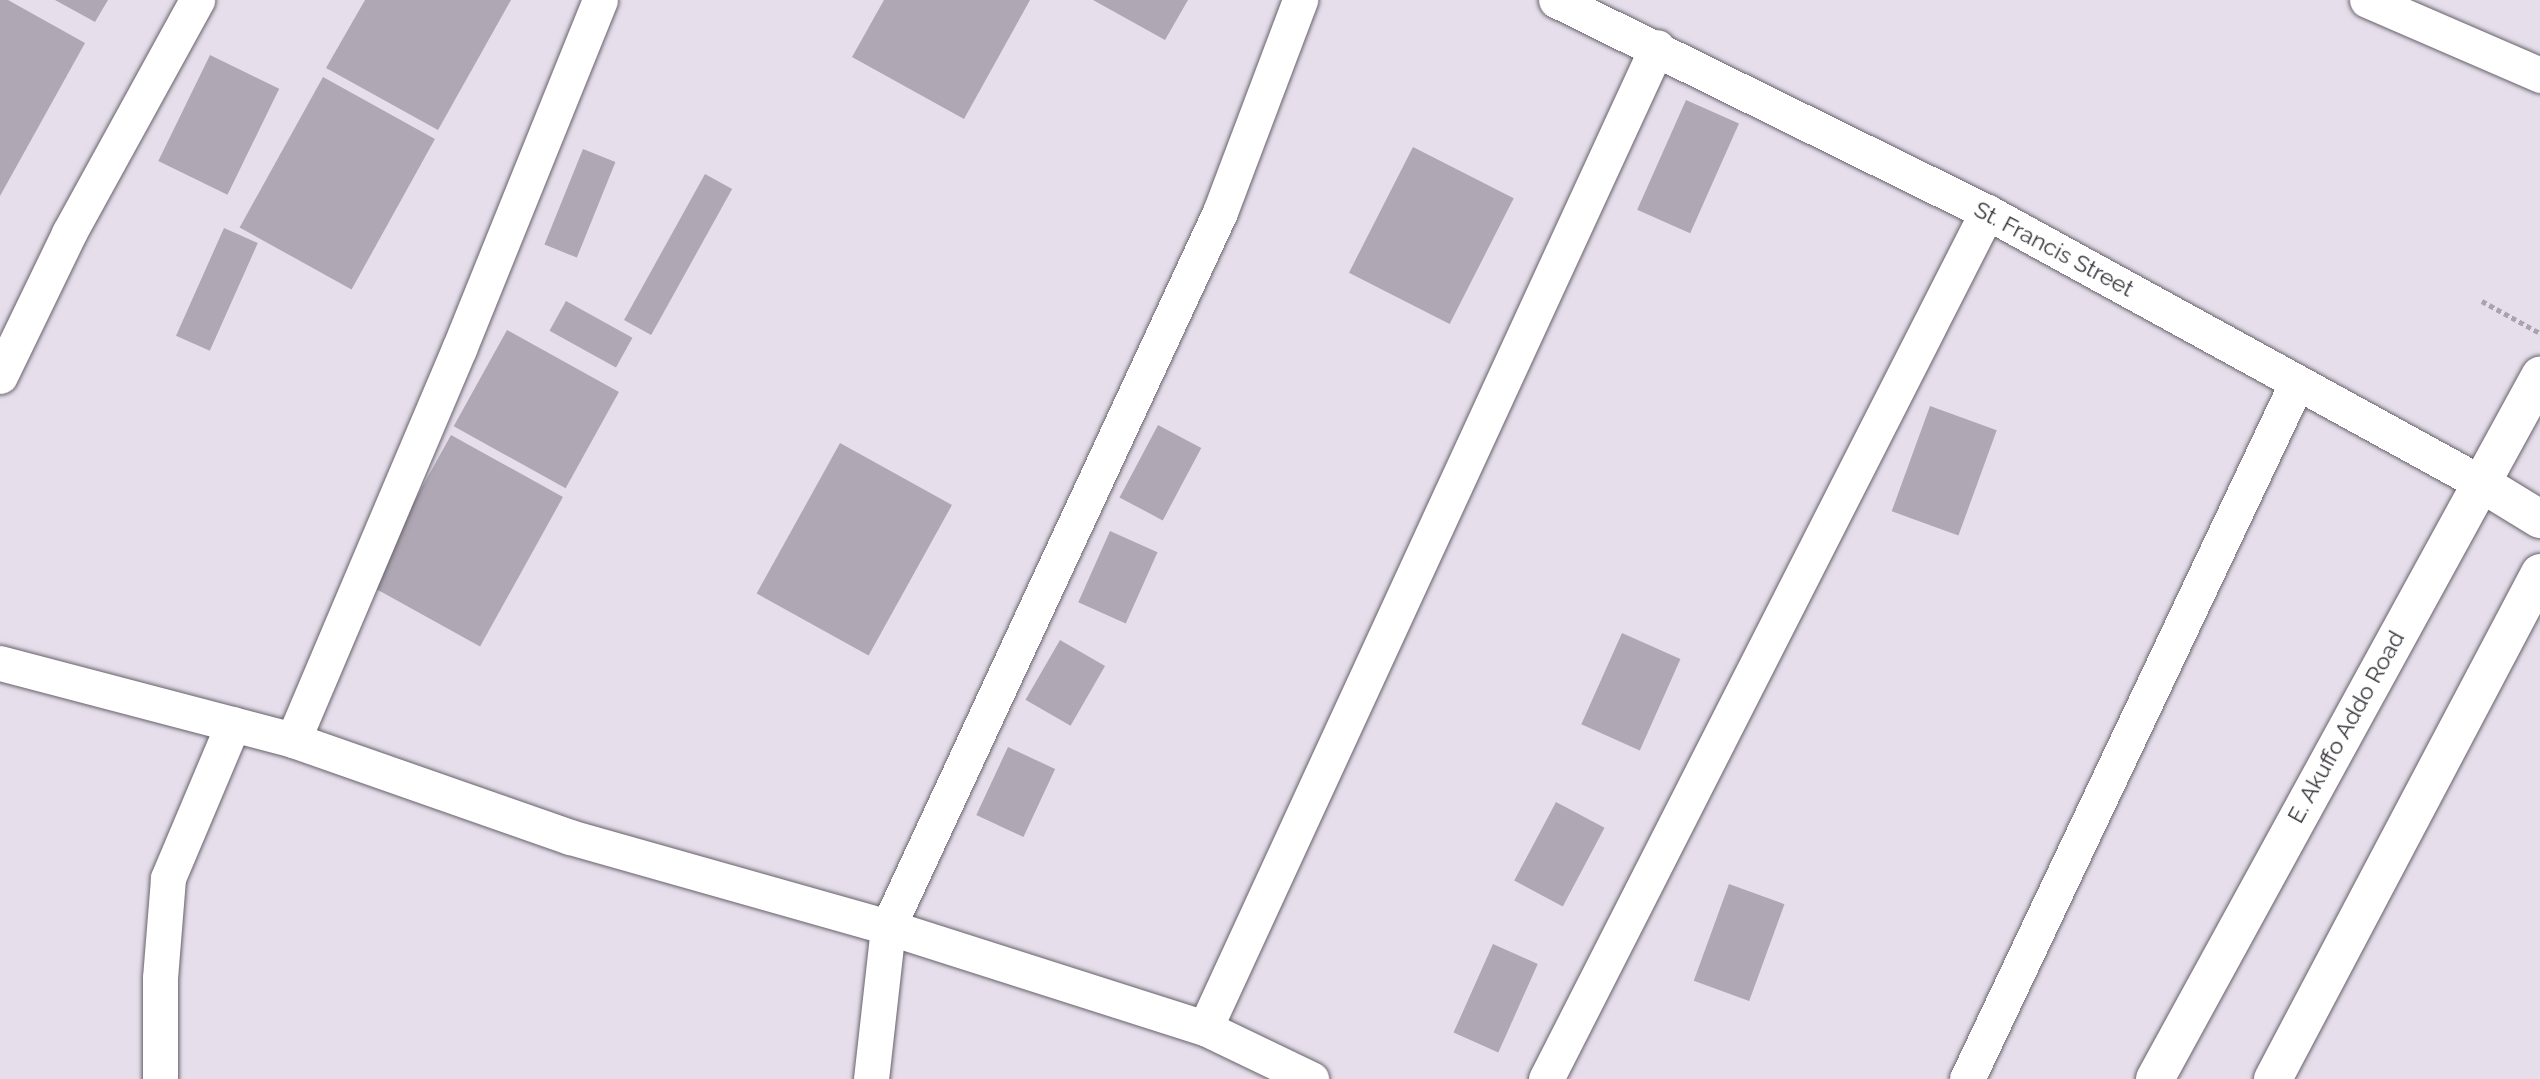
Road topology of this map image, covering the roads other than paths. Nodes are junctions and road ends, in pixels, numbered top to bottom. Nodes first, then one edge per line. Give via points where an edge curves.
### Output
1 (197, 0) edge
2 (600, 0) edge
3 (1300, 0) edge
4 (2367, 0) edge
5 (1559, 1) edge
6 (2415, 10) edge
7 (1657, 47) junction
8 (2540, 75) edge
9 (1987, 212) junction
10 (0, 376) edge
11 (2540, 376) edge
12 (2297, 382) junction
13 (2481, 482) junction
14 (2540, 519) edge
15 (2540, 573) edge
16 (0, 663) edge
17 (233, 724) junction
18 (293, 740) junction
19 (888, 927) junction
20 (1205, 1027) junction
21 (160, 1079) edge
22 (871, 1079) edge
23 (1311, 1079) edge
24 (1546, 1079) edge
25 (1967, 1079) edge
26 (2155, 1079) edge
27 (2273, 1079) edge

1 - 10 street via 69,233
2 - 18 street
3 - 19 street via 1214,225
4 - 6 street
5 - 7 street, St. Francis Street
6 - 8 street
7 - 9 street, St. Francis Street
7 - 20 street
9 - 12 street, St. Francis Street
9 - 24 street
11 - 13 main road, E. Akuffo Addo Road
12 - 13 street, St. Francis Street
12 - 25 street
13 - 14 main road, St. Francis Street
13 - 26 main road, E. Akuffo Addo Road
15 - 27 main road
16 - 17 street
17 - 18 street
17 - 21 street via 168,878 160,978
18 - 19 street via 570,837
19 - 20 street
19 - 22 street
20 - 23 street

